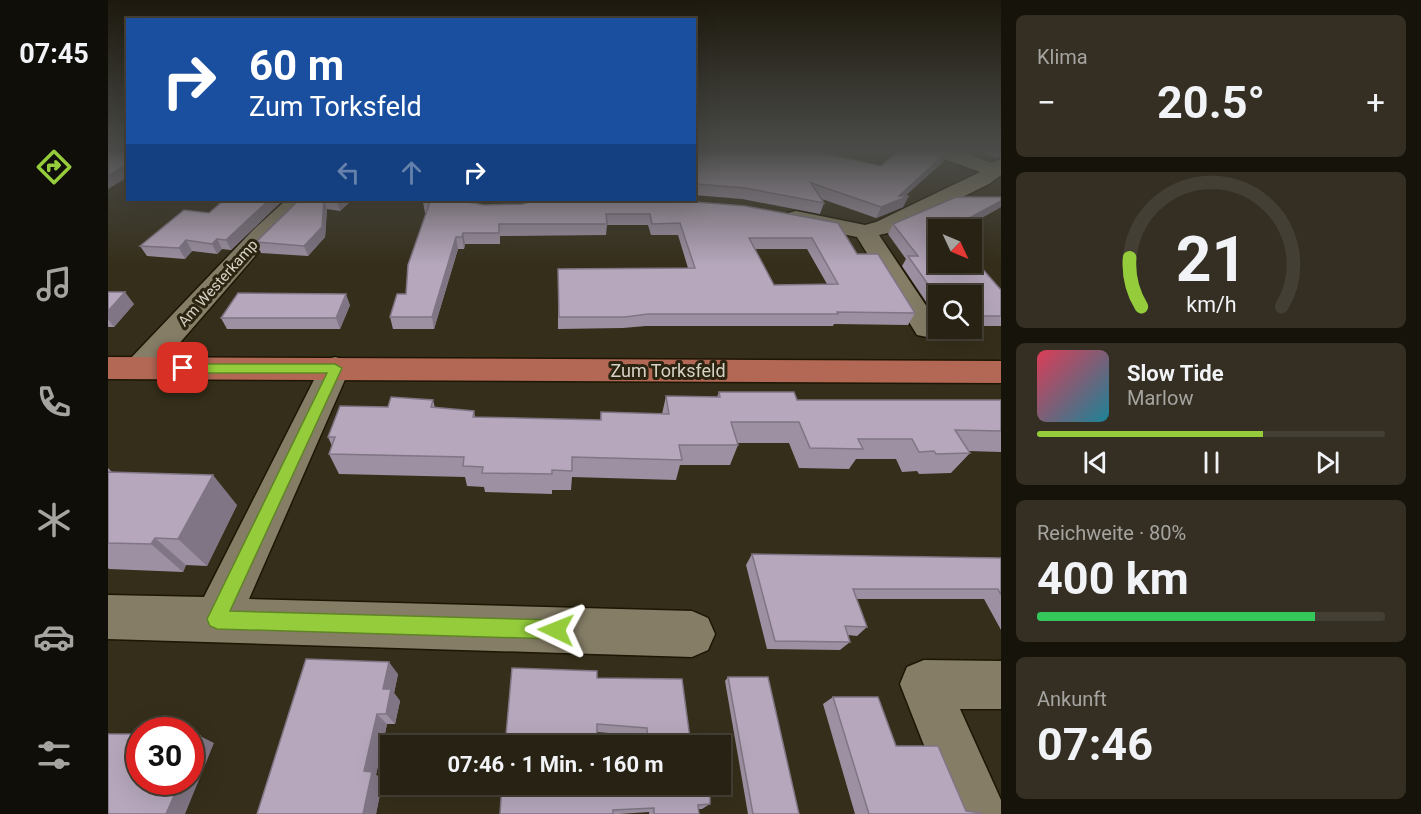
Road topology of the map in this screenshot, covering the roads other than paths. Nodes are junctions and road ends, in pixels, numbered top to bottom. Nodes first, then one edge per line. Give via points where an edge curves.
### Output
1 (963, 189) edge
2 (297, 201) edge
3 (775, 214) edge
4 (865, 232) junction
5 (927, 327) dead end
6 (108, 368) edge
7 (140, 368) junction
8 (335, 368) junction
9 (1001, 372) edge
10 (108, 617) edge
11 (217, 619) junction
12 (692, 634) dead end
13 (1001, 685) edge
14 (979, 814) edge

1 - 4 street via 884,227
2 - 7 street, Am Westerkamp
3 - 4 street
4 - 5 street
6 - 7 main road, Zum Torksfeld
7 - 8 main road, Zum Torksfeld
8 - 9 main road, Zum Torksfeld
8 - 11 street
10 - 11 street
11 - 12 street
13 - 14 street via 924,684

